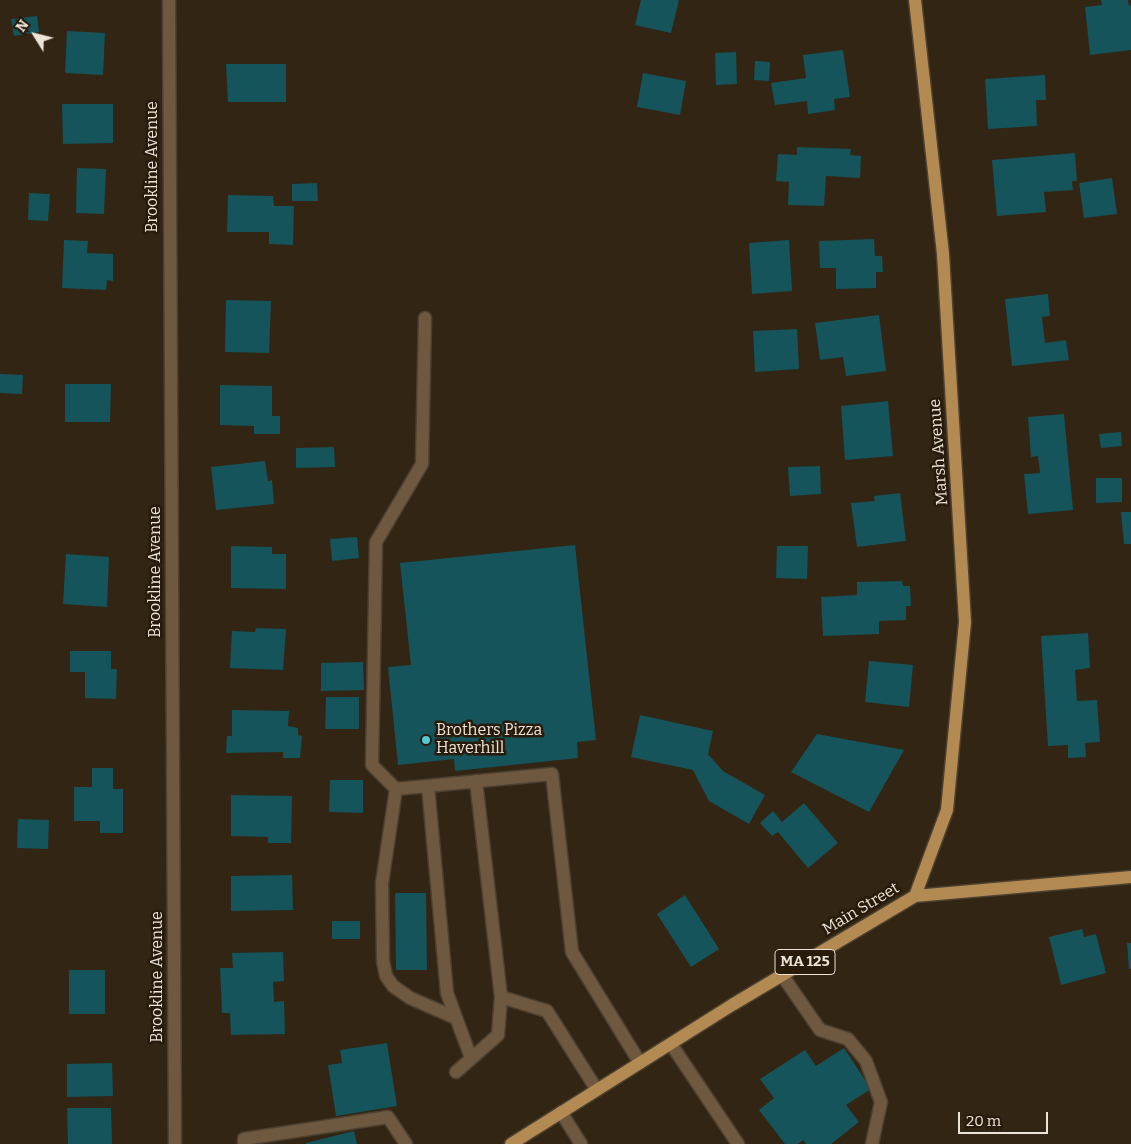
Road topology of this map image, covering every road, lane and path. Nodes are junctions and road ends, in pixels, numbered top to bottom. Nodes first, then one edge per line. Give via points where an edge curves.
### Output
1 (169, 0) edge
2 (915, 0) edge
3 (425, 318) dead end
4 (476, 781) junction
5 (428, 786) junction
6 (396, 789) junction
7 (1131, 877) edge
8 (915, 896) junction
9 (782, 975) junction
10 (501, 996) junction
11 (456, 1018) junction
12 (671, 1044) junction
13 (471, 1058) junction
14 (640, 1063) junction
15 (456, 1072) dead end
16 (598, 1090) junction
17 (561, 1112) junction
18 (579, 1143) edge
19 (175, 1144) edge
20 (244, 1144) edge
21 (406, 1144) edge
22 (512, 1144) edge
23 (738, 1144) edge
24 (872, 1144) edge

1 - 19 street, Brookline Avenue
2 - 8 main road, Marsh Avenue via 943,254 965,622 947,810
3 - 6 street via 422,464 376,542 372,765
4 - 5 street
4 - 10 street
4 - 14 street via 552,774 572,952
5 - 6 street
5 - 11 street via 447,993
6 - 11 street via 382,883 386,976 393,986 410,998
7 - 8 main road, Main Street / MA 125
8 - 9 main road, Main Street / MA 125
9 - 12 main road, Main Street / MA 125
9 - 24 street via 820,1030 848,1039 866,1061 881,1102
10 - 13 street via 498,1035
10 - 16 street via 547,1011
11 - 13 street
12 - 14 main road, Main Street / MA 125
12 - 23 street
13 - 15 street
14 - 16 main road, Main Street / MA 125
16 - 17 main road, Main Street / MA 125
17 - 18 street
17 - 22 main road, Main Street / MA 125
20 - 21 street via 244,1139 388,1117

